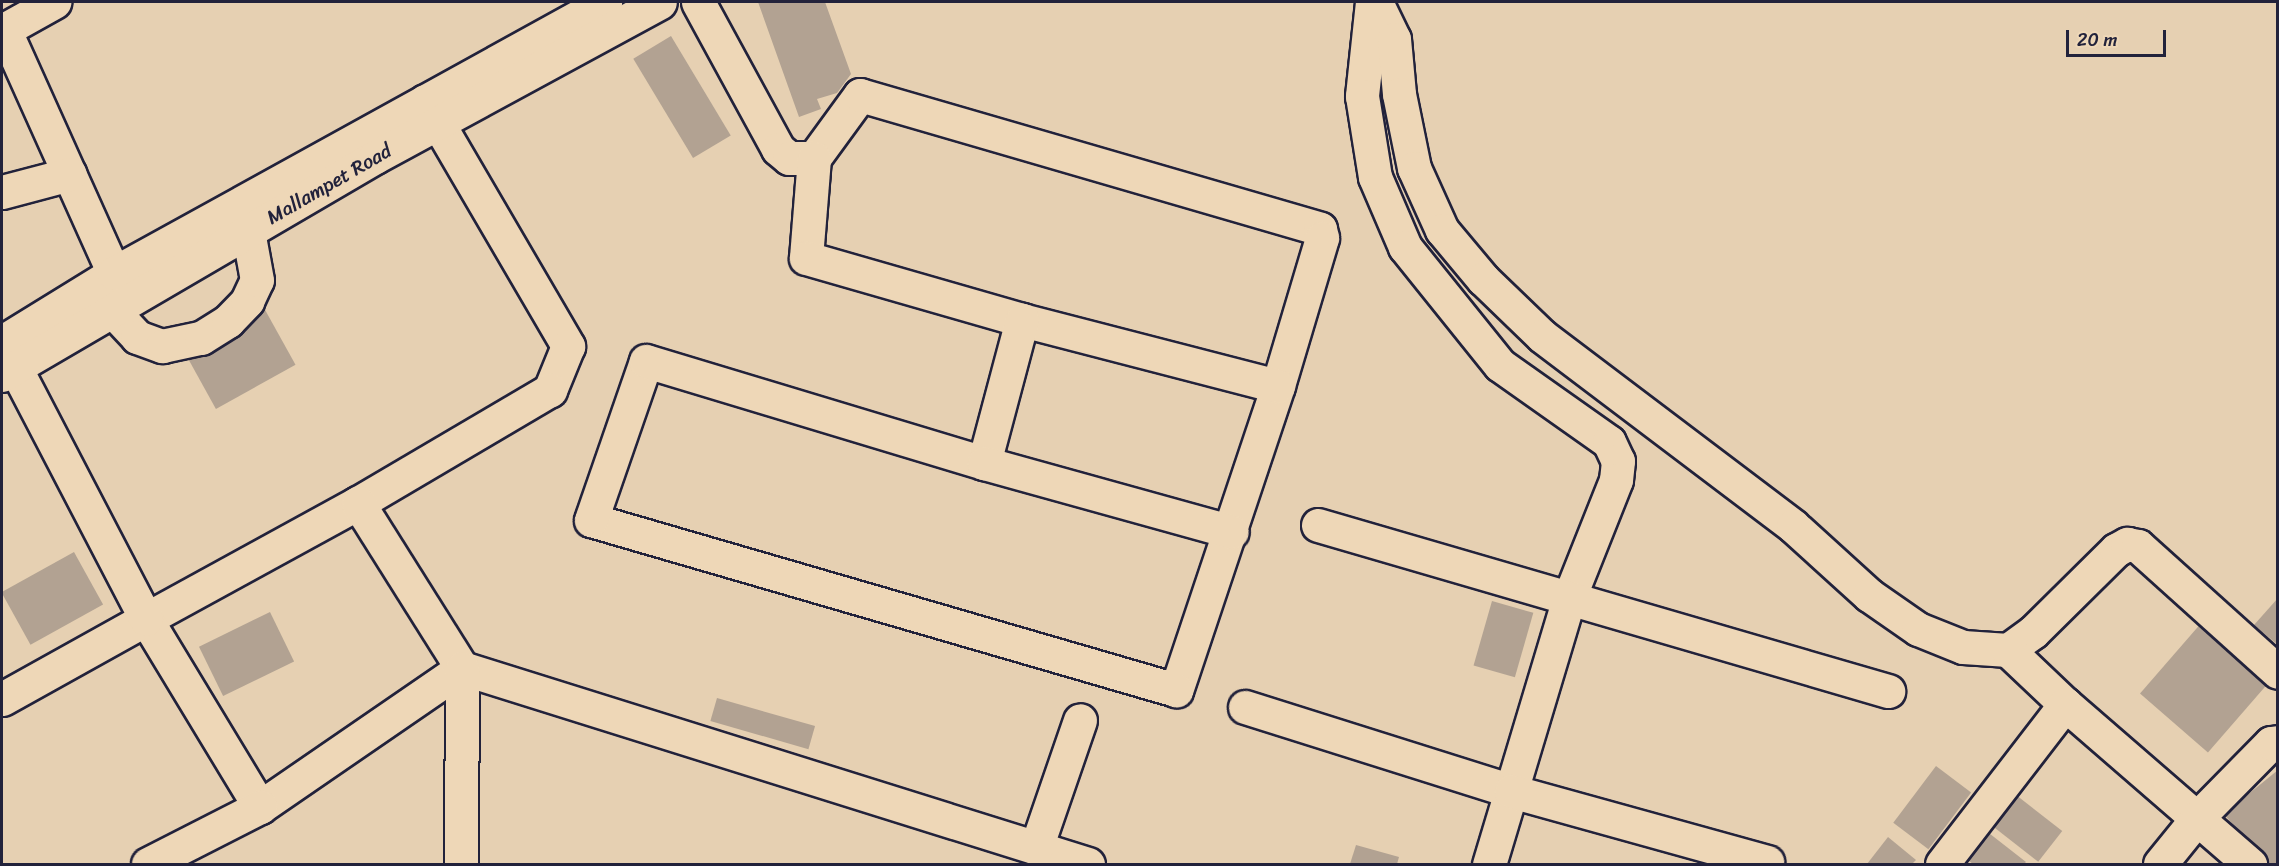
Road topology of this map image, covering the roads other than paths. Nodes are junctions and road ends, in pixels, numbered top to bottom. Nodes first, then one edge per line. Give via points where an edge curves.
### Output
1 (54, 2) edge
2 (605, 2) edge
3 (660, 2) edge
4 (698, 2) edge
5 (1372, 2) edge
6 (1376, 2) edge
7 (3, 31) edge
8 (432, 113) junction
9 (814, 158) junction
10 (70, 174) junction
11 (2, 192) edge
12 (243, 218) junction
13 (109, 288) junction
14 (1022, 320) junction
15 (6, 361) edge
16 (1278, 386) junction
17 (984, 462) junction
18 (358, 503) junction
19 (1318, 525) dead end
20 (1232, 532) junction
21 (1569, 598) junction
22 (146, 619) junction
23 (2008, 650) junction
24 (462, 668) junction
25 (2277, 672) edge
26 (1888, 691) dead end
27 (2, 699) edge
28 (2065, 704) junction
29 (1245, 707) dead end
30 (1080, 720) dead end
31 (2277, 742) edge
32 (1511, 791) junction
33 (260, 807) junction
34 (2198, 817) junction
35 (1036, 848) junction
36 (1767, 862) dead end
37 (148, 864) edge
38 (461, 864) edge
39 (1088, 864) edge
40 (1489, 864) edge
41 (1942, 864) edge
42 (2160, 864) edge
43 (2250, 864) edge

1 - 7 street
2 - 8 street, Mallampet Road
3 - 8 street, Mallampet Road
4 - 9 street via 778,149 789,158
5 - 21 street via 1362,96 1376,177 1405,248 1500,365 1609,442 1618,461 1616,480
6 - 23 street via 1394,39 1399,94 1414,168 1442,230 1483,279 1542,336 1792,526 1869,595 1918,628 1963,647
7 - 10 street
8 - 12 street, Mallampet Road
8 - 18 street via 568,346 550,390
9 - 14 street via 806,258
9 - 16 street via 860,95 1311,224 1320,229 1322,238
10 - 11 street
10 - 13 street
12 - 13 street, Mallampet Road
12 - 13 street via 257,280 247,302 228,321 201,338 162,346 137,337
13 - 15 street, Mallampet Road
14 - 16 street
14 - 17 street
15 - 22 street
16 - 20 street
17 - 20 street
17 - 20 street via 646,361 591,520 1176,690
18 - 22 street
18 - 24 street
19 - 21 street
21 - 26 street
21 - 32 street
22 - 27 street
22 - 33 street
23 - 25 street via 2033,632 2116,550 2127,544 2138,546
23 - 28 street
24 - 33 street
24 - 35 street
24 - 38 street
28 - 34 street
28 - 41 street
29 - 32 street
30 - 35 street
31 - 34 street via 2271,743
32 - 36 street
32 - 40 street
33 - 37 street
34 - 42 street
34 - 43 street
35 - 39 street

